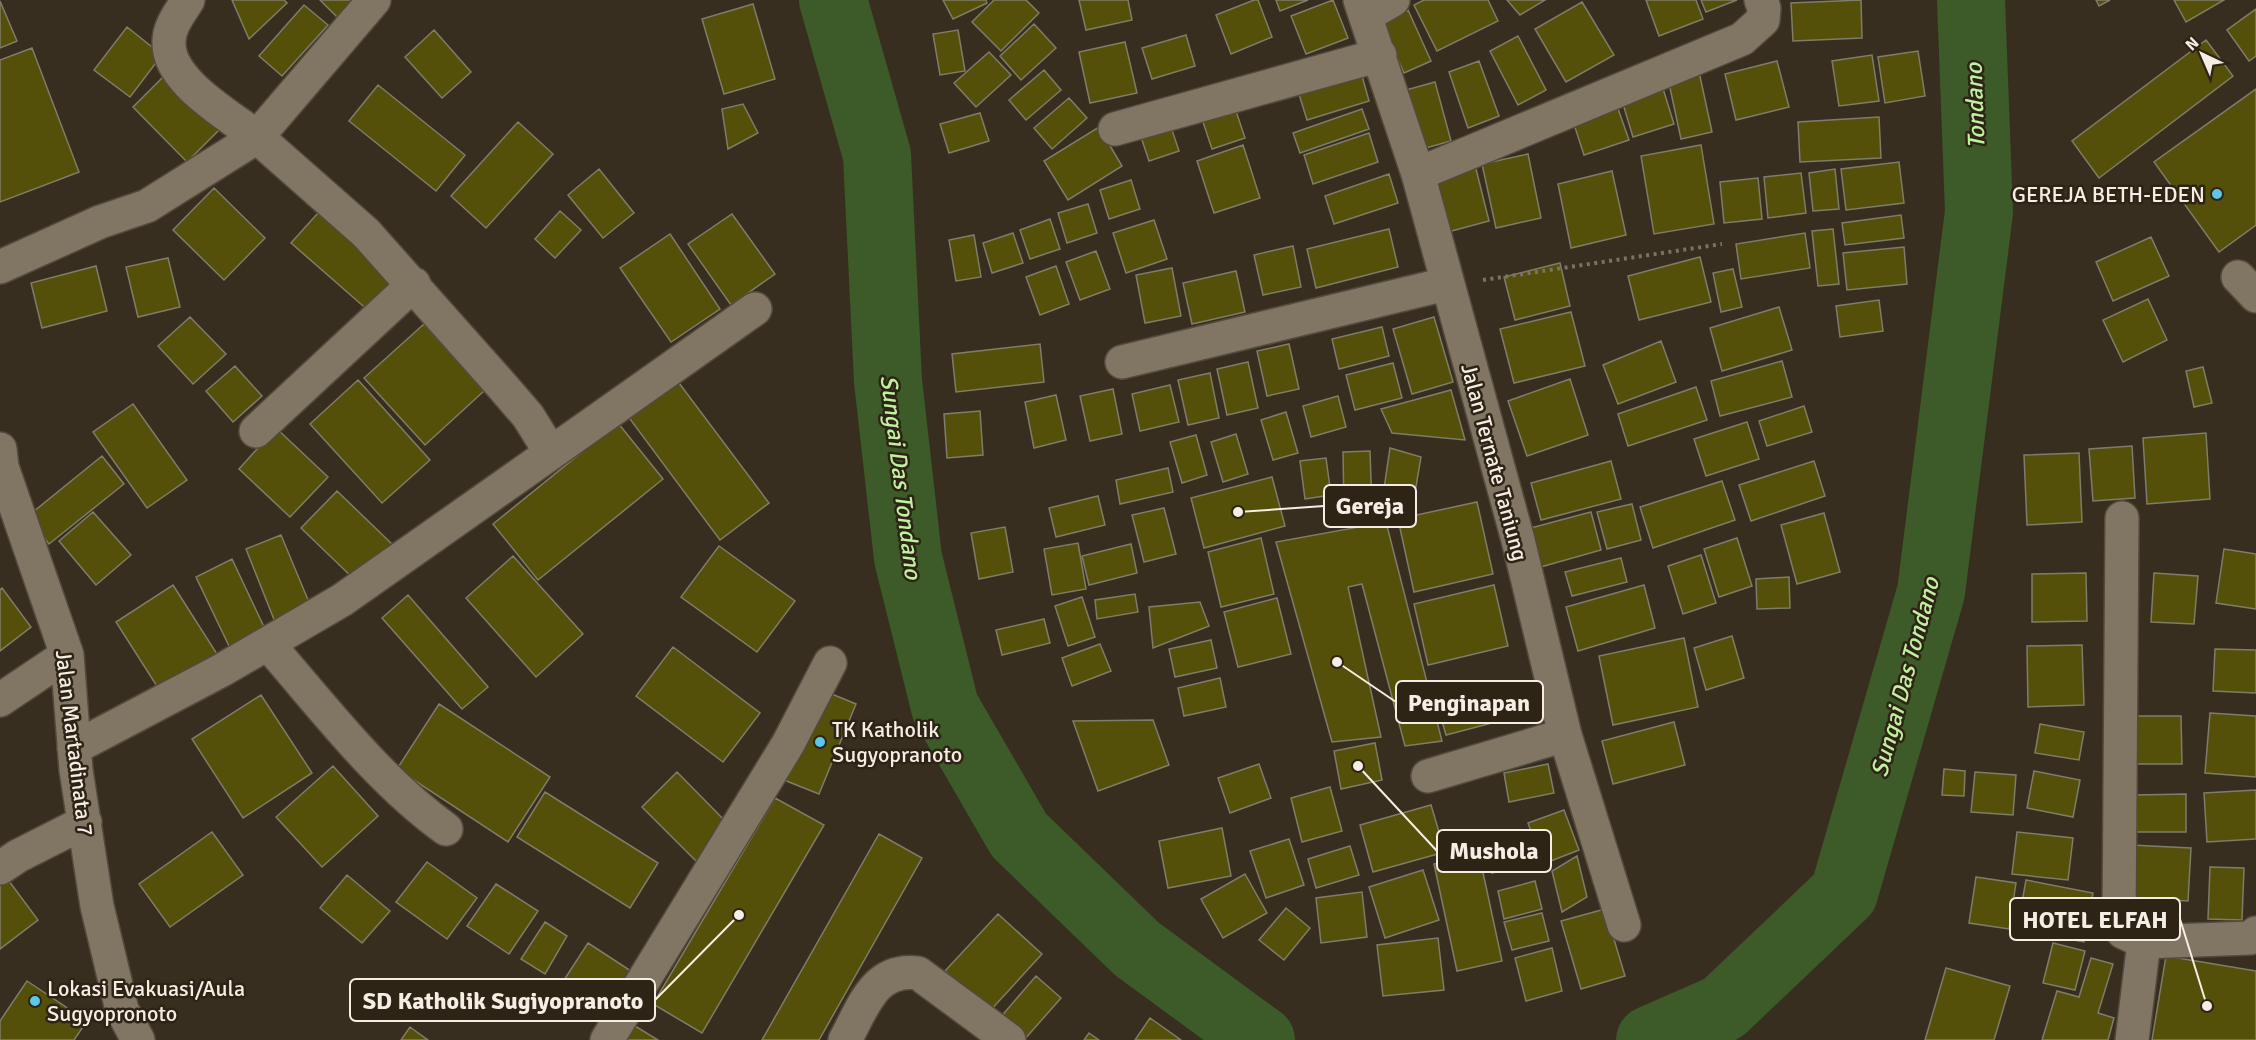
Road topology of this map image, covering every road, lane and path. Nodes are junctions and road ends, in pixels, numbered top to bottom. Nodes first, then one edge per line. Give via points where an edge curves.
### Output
1 (188, 0) edge
2 (374, 0) edge
3 (1761, 0) edge
4 (1373, 5) edge
5 (1380, 55) junction
6 (1115, 129) dead end
7 (257, 137) junction
8 (1418, 174) junction
9 (1722, 244) dead end
10 (0, 267) edge
11 (414, 284) junction
12 (1446, 284) junction
13 (754, 309) dead end
14 (1122, 362) dead end
15 (256, 431) dead end
16 (0, 449) edge
17 (551, 453) junction
18 (2122, 518) dead end
19 (268, 644) junction
20 (67, 655) junction
21 (830, 663) dead end
22 (0, 700) edge
23 (1565, 735) junction
24 (74, 748) junction
25 (1428, 776) dead end
26 (85, 822) junction
27 (446, 829) dead end
28 (0, 868) edge
29 (1624, 925) dead end
30 (2256, 933) edge
31 (2144, 942) junction
32 (138, 1040) edge
33 (608, 1040) edge
34 (845, 1040) edge
35 (1010, 1040) edge
36 (2132, 1040) edge

1 - 7 street via 173,24 171,60 183,80
2 - 7 street
3 - 8 street via 1763,20 1742,39
4 - 5 street, Jalan Ternate Taniung
5 - 6 street
5 - 8 street, Jalan Ternate Taniung
7 - 10 street via 147,206 100,222
7 - 11 street via 366,233
8 - 12 street, Jalan Ternate Taniung
9 - 12 path via 1523,276
11 - 15 street
11 - 17 street via 528,416
12 - 14 street
12 - 23 street, Jalan Ternate Taniung via 1518,540
13 - 17 street
16 - 20 street, Jalan Martadinata 7 via 2,467
17 - 19 street via 342,600
18 - 31 street via 2118,909 2123,932
19 - 24 street
19 - 27 street via 362,753
20 - 22 street
20 - 24 street, Jalan Martadinata 7
21 - 33 street via 788,744
23 - 25 street
23 - 29 street, Jalan Ternate Taniung
24 - 26 street, Jalan Martadinata 7
26 - 28 street
26 - 32 street, Jalan Martadinata 7 via 97,906 122,1010
30 - 31 street via 2250,938
31 - 36 street
34 - 35 street via 880,981 903,971 918,973

